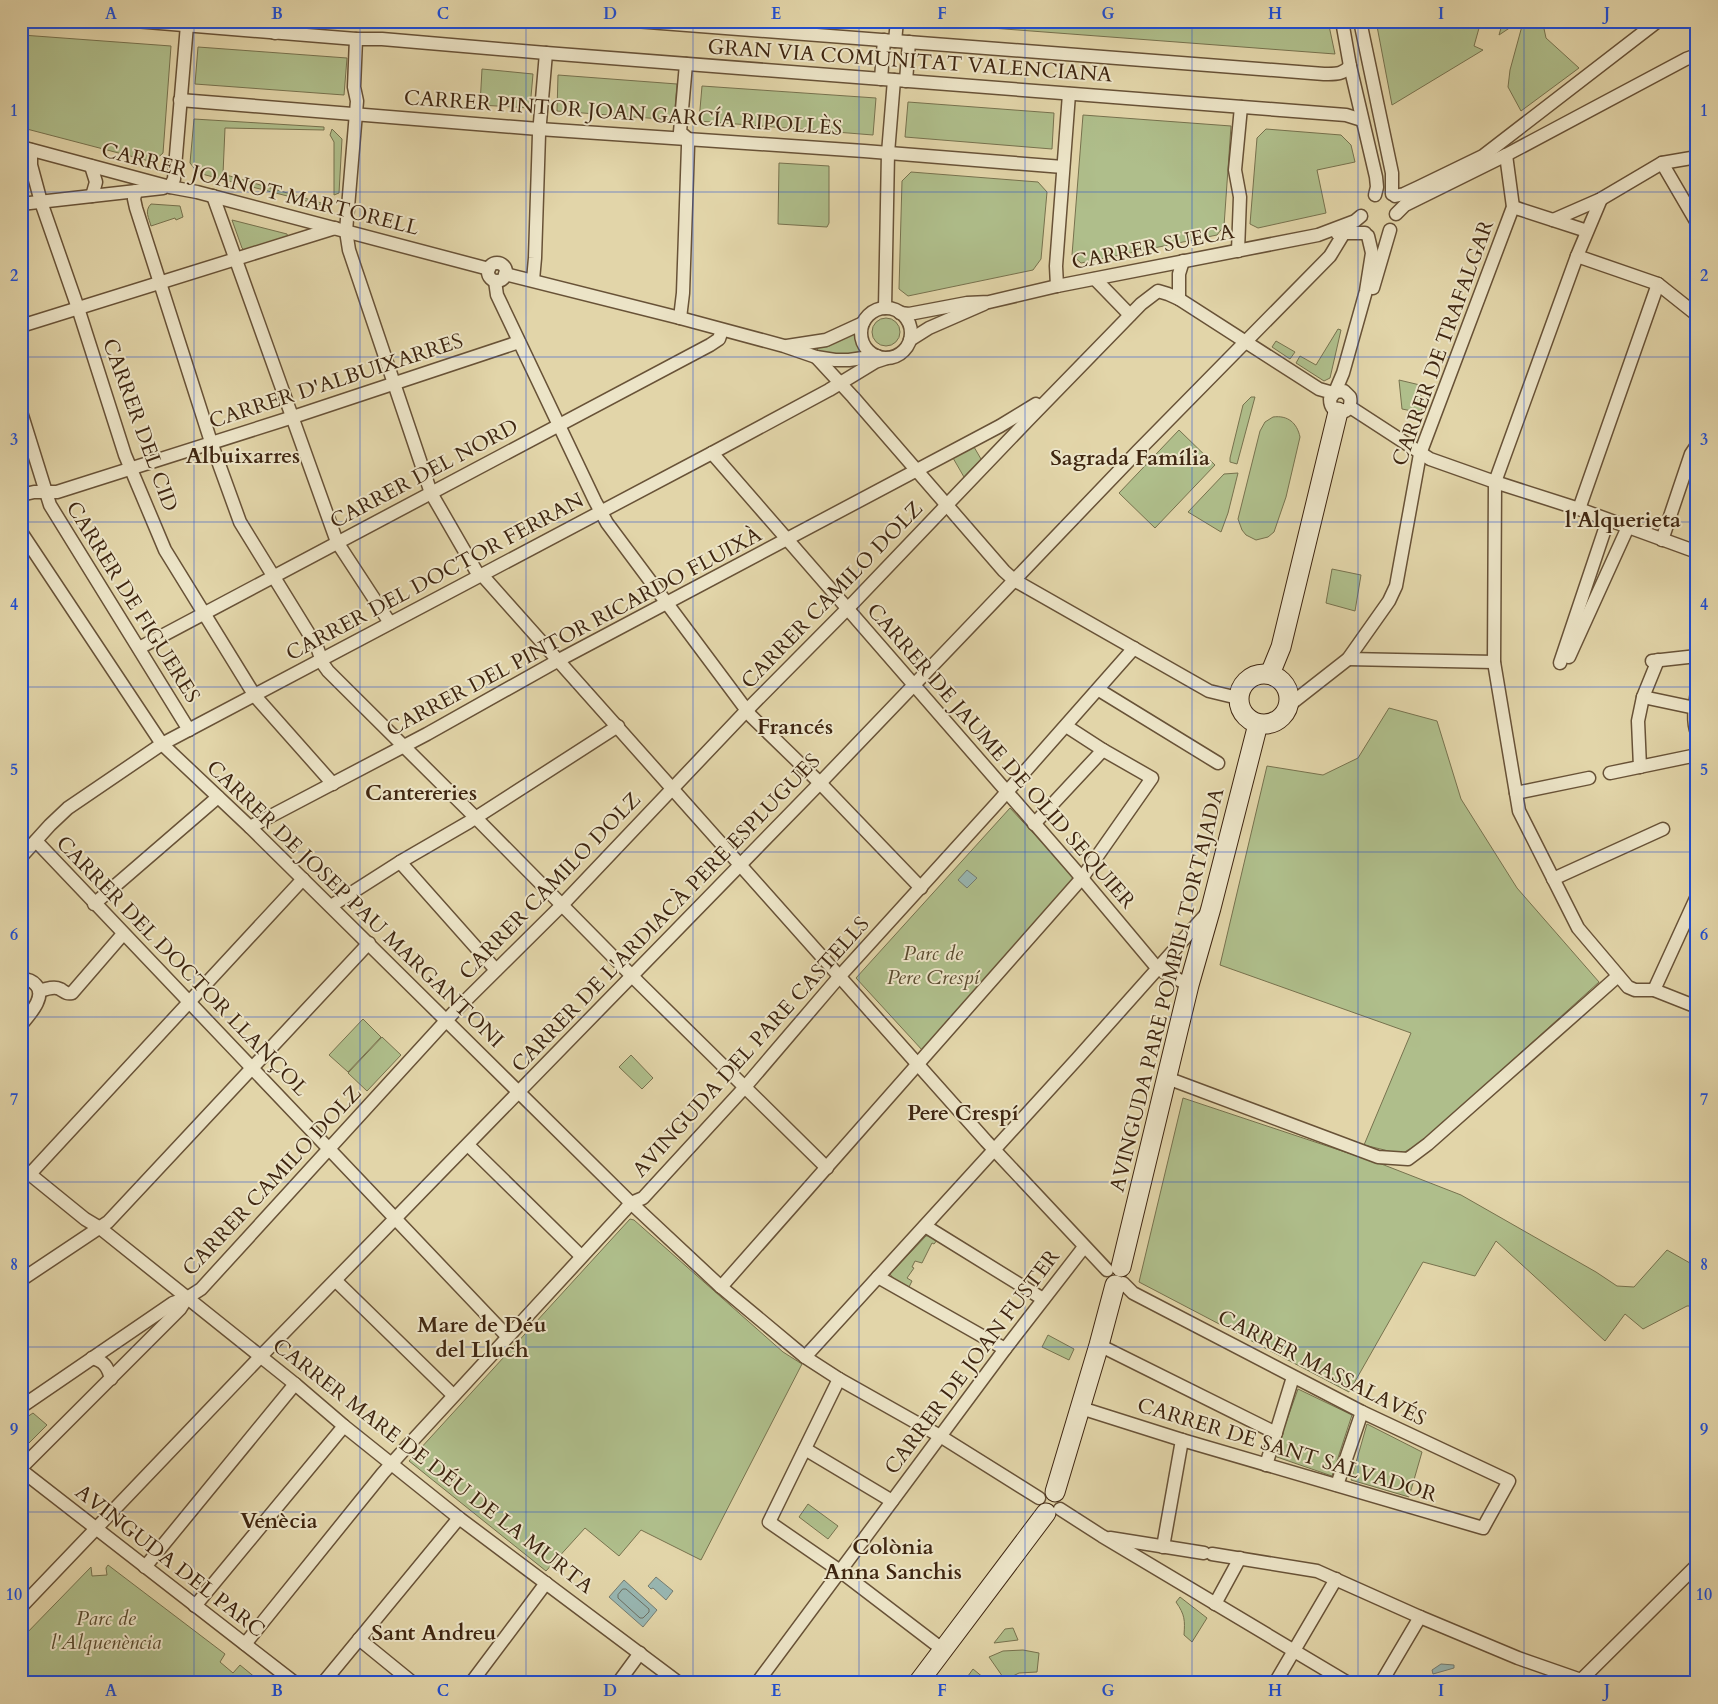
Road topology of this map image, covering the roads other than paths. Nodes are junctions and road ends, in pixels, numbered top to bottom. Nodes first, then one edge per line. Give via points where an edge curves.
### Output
1 (135, 21) edge
2 (262, 21) edge
3 (287, 21) edge
4 (635, 21) edge
5 (897, 21) edge
6 (1342, 21) edge
7 (1360, 21) edge
8 (1658, 21) edge
9 (186, 25) junction
10 (275, 33) junction
11 (356, 39) junction
12 (889, 41) junction
13 (909, 42) junction
14 (546, 53) junction
15 (1697, 55) edge
16 (686, 64) junction
17 (1350, 66) junction
18 (881, 79) junction
19 (900, 80) junction
20 (1069, 94) junction
21 (180, 100) junction
22 (357, 107) junction
23 (1241, 107) junction
24 (1362, 120) junction
25 (539, 129) junction
26 (688, 139) junction
27 (26, 149) edge
28 (888, 154) junction
29 (1506, 155) junction
30 (1697, 157) edge
31 (1662, 163) junction
32 (91, 166) junction
33 (1064, 167) junction
34 (170, 187) junction
35 (136, 191) junction
36 (1375, 195) junction
37 (1394, 195) junction
38 (92, 196) junction
39 (213, 196) junction
40 (1601, 199) junction
41 (41, 202) junction
42 (21, 204) edge
43 (1513, 207) junction
44 (1396, 214) junction
45 (1361, 216) junction
46 (1553, 220) junction
47 (1697, 223) edge
48 (341, 230) junction
49 (1390, 230) junction
50 (1587, 231) junction
51 (1324, 233) junction
52 (1344, 233) junction
53 (1366, 234) junction
54 (1238, 251) junction
55 (1577, 256) junction
56 (236, 260) junction
57 (1184, 261) junction
58 (500, 277) junction
59 (1095, 279) junction
60 (533, 280) junction
61 (160, 283) junction
62 (1658, 284) junction
63 (1057, 286) junction
64 (1179, 299) junction
65 (989, 302) junction
66 (78, 308) junction
67 (885, 308) junction
68 (900, 313) junction
69 (1697, 314) edge
70 (1130, 315) junction
71 (680, 318) junction
72 (863, 324) junction
73 (21, 326) edge
74 (722, 330) junction
75 (910, 340) junction
76 (519, 342) junction
77 (1244, 342) junction
78 (784, 346) junction
79 (816, 357) junction
80 (882, 357) junction
81 (840, 383) junction
82 (394, 384) junction
83 (1054, 393) junction
84 (1334, 393) junction
85 (1346, 405) junction
86 (21, 412) edge
87 (293, 417) junction
88 (559, 426) junction
89 (211, 442) junction
90 (1697, 445) edge
91 (712, 453) junction
92 (1420, 454) junction
93 (130, 468) junction
94 (916, 470) junction
95 (1495, 482) junction
96 (47, 493) junction
97 (431, 494) junction
98 (21, 495) edge
99 (947, 505) junction
100 (1579, 510) junction
101 (601, 512) junction
102 (1608, 520) junction
103 (1628, 527) junction
104 (21, 532) edge
105 (787, 540) junction
106 (1662, 540) junction
107 (337, 542) junction
108 (1697, 552) edge
109 (480, 576) junction
110 (273, 578) junction
111 (1014, 580) junction
112 (668, 604) junction
113 (847, 609) junction
114 (205, 614) junction
115 (390, 623) junction
116 (139, 648) junction
117 (1134, 648) junction
118 (1697, 656) edge
119 (1348, 659) junction
120 (322, 660) junction
121 (559, 660) junction
122 (1494, 662) junction
123 (1270, 674) junction
124 (913, 686) junction
125 (1098, 690) junction
126 (1697, 692) edge
127 (255, 696) junction
128 (1643, 697) junction
129 (1238, 698) junction
130 (1288, 699) junction
131 (1695, 708) junction
132 (747, 710) junction
133 (1258, 724) junction
134 (618, 726) junction
135 (1066, 726) junction
136 (189, 730) junction
137 (1697, 734) edge
138 (162, 744) junction
139 (402, 747) junction
140 (1103, 750) junction
141 (1697, 755) edge
142 (1218, 763) dead end
143 (1640, 767) junction
144 (1610, 773) dead end
145 (1590, 778) dead end
146 (820, 783) junction
147 (333, 784) junction
148 (672, 788) junction
149 (1007, 793) junction
150 (1516, 794) junction
151 (218, 797) junction
152 (476, 818) junction
153 (1034, 824) junction
154 (250, 827) junction
155 (1663, 828) dead end
156 (36, 841) junction
157 (21, 857) edge
158 (400, 862) junction
159 (740, 864) junction
160 (1082, 878) junction
161 (303, 879) junction
162 (1553, 879) junction
163 (921, 888) junction
164 (1697, 896) edge
165 (94, 904) junction
166 (562, 905) junction
167 (331, 906) junction
168 (1211, 908) junction
169 (123, 934) junction
170 (369, 943) junction
171 (1158, 969) junction
172 (496, 970) junction
173 (632, 976) junction
174 (1618, 976) junction
175 (840, 977) junction
176 (21, 979) edge
177 (1189, 984) junction
178 (1654, 990) junction
179 (40, 992) junction
180 (190, 1002) junction
181 (1697, 1007) edge
182 (445, 1021) junction
183 (21, 1025) edge
184 (918, 1065) junction
185 (253, 1068) junction
186 (1167, 1078) junction
187 (744, 1087) junction
188 (520, 1092) junction
189 (468, 1145) junction
190 (994, 1149) junction
191 (329, 1150) junction
192 (827, 1168) junction
193 (24, 1171) edge
194 (631, 1203) junction
195 (395, 1219) junction
196 (925, 1226) junction
197 (100, 1228) junction
198 (1084, 1246) junction
199 (581, 1256) junction
200 (1117, 1276) junction
201 (878, 1277) junction
202 (21, 1280) edge
203 (336, 1281) junction
204 (721, 1287) junction
205 (187, 1298) junction
206 (1042, 1299) junction
207 (507, 1336) junction
208 (1099, 1345) junction
209 (1005, 1348) junction
210 (261, 1356) junction
211 (805, 1357) junction
212 (92, 1358) junction
213 (1293, 1377) junction
214 (111, 1379) junction
215 (839, 1379) junction
216 (295, 1384) junction
217 (453, 1395) junction
218 (21, 1407) edge
219 (1081, 1408) junction
220 (1362, 1412) junction
221 (344, 1426) junction
222 (1276, 1433) junction
223 (940, 1436) junction
224 (1182, 1440) junction
225 (805, 1450) junction
226 (392, 1464) junction
227 (1266, 1465) junction
228 (21, 1469) edge
229 (1338, 1486) junction
230 (892, 1501) junction
231 (1050, 1503) junction
232 (458, 1518) junction
233 (1483, 1528) joint
234 (96, 1529) junction
235 (1102, 1536) junction
236 (1163, 1547) junction
237 (1240, 1558) junction
238 (1697, 1565) edge
239 (145, 1567) junction
240 (840, 1571) junction
241 (1336, 1579) junction
242 (546, 1583) junction
243 (1215, 1604) junction
244 (195, 1606) junction
245 (21, 1608) edge
246 (1420, 1617) junction
247 (359, 1639) junction
248 (245, 1644) junction
249 (942, 1649) junction
250 (1294, 1650) junction
251 (640, 1653) junction
252 (295, 1683) edge
253 (324, 1683) edge
254 (413, 1683) edge
255 (471, 1683) edge
256 (618, 1683) edge
257 (679, 1683) edge
258 (757, 1683) edge
259 (918, 1683) edge
260 (1275, 1683) edge
261 (1348, 1683) edge
262 (1381, 1683) edge

1 - 9 street, GRAN VIA COMUNITAT VALENCIANA
2 - 10 street via 265,28
3 - 10 street via 284,28
4 - 12 street, GRAN VIA COMUNITAT VALENCIANA
5 - 12 street
6 - 17 street
7 - 37 street
8 - 37 street via 1483,156 1404,194
9 - 10 street, GRAN VIA COMUNITAT VALENCIANA
9 - 21 street
10 - 11 street, GRAN VIA COMUNITAT VALENCIANA
11 - 14 street, GRAN VIA COMUNITAT VALENCIANA
11 - 22 street, CARRER MASSALAVÉS via 354,87
12 - 13 street, GRAN VIA COMUNITAT VALENCIANA
12 - 18 street
13 - 17 street, GRAN VIA COMUNITAT VALENCIANA via 1324,74 1339,74
13 - 19 street
14 - 16 street, GRAN VIA COMUNITAT VALENCIANA
14 - 25 street
15 - 29 street
16 - 18 street, GRAN VIA COMUNITAT VALENCIANA
16 - 26 street via 680,132
17 - 24 street
18 - 19 street, GRAN VIA COMUNITAT VALENCIANA
19 - 20 street, GRAN VIA COMUNITAT VALENCIANA
19 - 28 street
20 - 23 street, GRAN VIA COMUNITAT VALENCIANA
20 - 33 street
21 - 22 street, CARRER PINTOR JOAN GARCÍA RIPOLLÈS
21 - 34 street via 174,179
22 - 25 street, CARRER PINTOR JOAN GARCÍA RIPOLLÈS
22 - 48 street, CARRER MASSALAVÉS
23 - 24 street, GRAN VIA COMUNITAT VALENCIANA via 1346,115
23 - 54 street via 1235,170 1240,197
24 - 36 street via 1376,177
25 - 26 street, CARRER PINTOR JOAN GARCÍA RIPOLLÈS
25 - 60 street
26 - 28 street, CARRER PINTOR JOAN GARCÍA RIPOLLÈS
26 - 71 street
27 - 32 street, CARRER JOANOT MARTORELL
27 - 41 street, CARRER DEL CID
28 - 33 street, CARRER PINTOR JOAN GARCÍA RIPOLLÈS
28 - 67 street
29 - 43 street, CARRER DE TRAFALGAR
29 - 44 street via 1405,205
30 - 31 street
31 - 40 street
31 - 47 street
32 - 34 street, CARRER JOANOT MARTORELL
32 - 38 street via 96,182
33 - 63 street
34 - 35 street
34 - 39 street, CARRER JOANOT MARTORELL
35 - 38 street
35 - 61 street via 136,208
36 - 37 street via 1383,191
36 - 45 street
37 - 44 street
38 - 41 street
39 - 48 street, CARRER JOANOT MARTORELL
39 - 56 street
40 - 46 street
40 - 50 street
41 - 42 street
41 - 66 street, CARRER DEL CID
43 - 46 street
43 - 92 street, CARRER DE TRAFALGAR
44 - 49 street
45 - 51 street, CARRER SUECA
45 - 53 street
46 - 50 street
48 - 56 street
48 - 58 street, CARRER JOANOT MARTORELL via 489,269 489,277
48 - 82 street, CARRER MASSALAVÉS
49 - 53 street via 1376,240
49 - 85 street via 1355,358
50 - 55 street
51 - 52 street, CARRER SUECA
51 - 54 street, CARRER SUECA
52 - 53 street, CARRER SUECA
52 - 77 street, CARRER DE L'ARDIACÀ PERE ESPLUGUES via 1330,256
53 - 84 street via 1372,253 1366,292 1349,355
54 - 57 street, CARRER SUECA
55 - 62 street
55 - 95 street
56 - 61 street
56 - 87 street
57 - 59 street, CARRER SUECA
57 - 64 street via 1179,274
58 - 60 street
58 - 76 street via 497,295
59 - 63 street, CARRER SUECA
59 - 70 street
60 - 71 street
61 - 66 street
61 - 89 street
62 - 69 street
62 - 100 street
63 - 65 street, CARRER SUECA
64 - 70 street via 1158,291
64 - 77 street
65 - 68 street, CARRER SUECA
65 - 75 street, CARRER SUECA via 929,328
66 - 73 street
66 - 93 street, CARRER DEL CID
67 - 68 street
67 - 72 street via 872,312
68 - 75 street via 910,324
70 - 83 street
71 - 74 street
72 - 78 street via 826,340
72 - 80 street via 865,346
74 - 78 street
74 - 88 street, CARRER DEL NORD via 716,342
75 - 80 street via 901,353
76 - 82 street, CARRER D'ALBUIXARRES
76 - 88 street
77 - 84 street via 1319,389
77 - 111 street, CARRER DE L'ARDIACÀ PERE ESPLUGUES
78 - 79 street
79 - 80 street via 842,360
79 - 81 street
80 - 81 street, CARRER DEL DOCTOR FERRAN
81 - 91 street, CARRER DEL DOCTOR FERRAN
81 - 94 street
82 - 87 street, CARRER D'ALBUIXARRES
82 - 97 street, CARRER MASSALAVÉS
83 - 94 street, CARRER DEL PINTOR RICARDO FLUIXÀ via 1000,426
83 - 99 street, CARRER CAMILO DOLZ
84 - 85 street via 1344,391
84 - 85 street via 1330,402 1332,409
85 - 92 street
85 - 123 street via 1281,647
86 - 96 street, CARRER DE FIGUERES
87 - 89 street, CARRER D'ALBUIXARRES
87 - 107 street
88 - 97 street, CARRER DEL NORD
88 - 101 street
89 - 93 street, CARRER D'ALBUIXARRES
89 - 110 street via 240,522
90 - 106 street via 1691,454
91 - 101 street, CARRER DEL DOCTOR FERRAN
91 - 105 street, CARRER DE JAUME DE OLID SEQUIER
92 - 95 street
92 - 119 street, CARRER DE TRAFALGAR via 1396,586
93 - 96 street, CARRER D'ALBUIXARRES
93 - 114 street, CARRER DEL CID via 166,550
94 - 99 street
94 - 105 street, CARRER DEL PINTOR RICARDO FLUIXÀ
95 - 100 street
95 - 122 street
96 - 98 street, CARRER D'ALBUIXARRES
96 - 116 street, CARRER DE FIGUERES via 50,505
97 - 107 street, CARRER DEL NORD
97 - 109 street, CARRER MASSALAVÉS
99 - 111 street
99 - 113 street, CARRER CAMILO DOLZ
100 - 102 street
101 - 109 street, CARRER DEL DOCTOR FERRAN
101 - 112 street
102 - 103 street
102 - 103 street via 1564,663
103 - 106 street
104 - 138 street, CARRER DE JOSEP PAU MARGANTONI
105 - 112 street, CARRER DEL PINTOR RICARDO FLUIXÀ
105 - 113 street, CARRER DE JAUME DE OLID SEQUIER
106 - 108 street
107 - 110 street, CARRER DEL NORD
107 - 115 street
109 - 115 street, CARRER DEL DOCTOR FERRAN
109 - 121 street, CARRER MASSALAVÉS
110 - 114 street, CARRER DEL NORD
110 - 120 street via 318,647
111 - 117 street
111 - 124 street, CARRER DE L'ARDIACÀ PERE ESPLUGUES
112 - 121 street, CARRER DEL PINTOR RICARDO FLUIXÀ
112 - 132 street
113 - 124 street, CARRER DE JAUME DE OLID SEQUIER
113 - 132 street, CARRER CAMILO DOLZ
114 - 116 street, CARRER DEL NORD
114 - 127 street, CARRER DEL CID
115 - 120 street, CARRER DEL DOCTOR FERRAN
116 - 136 street, CARRER DE FIGUERES
117 - 125 street, AVINGUDA DEL PARE CASTELLS
117 - 129 street via 1208,691
118 - 128 street via 1655,661
119 - 122 street
119 - 130 street, CARRER DE TRAFALGAR via 1308,690
120 - 127 street, CARRER DEL DOCTOR FERRAN
120 - 139 street via 331,675
121 - 134 street, CARRER MASSALAVÉS
121 - 139 street, CARRER DEL PINTOR RICARDO FLUIXÀ
122 - 150 street
123 - 129 street via 1248,679
123 - 130 street via 1281,681
124 - 146 street, CARRER DE L'ARDIACÀ PERE ESPLUGUES
124 - 149 street, CARRER DE JAUME DE OLID SEQUIER
125 - 135 street, AVINGUDA DEL PARE CASTELLS
125 - 142 street
126 - 131 street
127 - 136 street, CARRER DEL DOCTOR FERRAN
127 - 147 street, CARRER DEL CID
128 - 131 street
128 - 143 street via 1638,721
129 - 133 street via 1244,714
130 - 133 street via 1280,719
131 - 137 street
132 - 146 street
132 - 148 street, CARRER CAMILO DOLZ
133 - 168 street, AVINGUDA PARE POMPILI TORTAJADA
134 - 148 street, CARRER MASSALAVÉS
134 - 152 street
135 - 140 street
135 - 149 street, AVINGUDA DEL PARE CASTELLS
136 - 138 street, CARRER DEL DOCTOR FERRAN
138 - 151 street, CARRER DE JOSEP PAU MARGANTONI
138 - 156 street, CARRER DEL DOCTOR FERRAN via 68,808
139 - 147 street, CARRER DEL PINTOR RICARDO FLUIXÀ
139 - 152 street
140 - 153 street
140 - 160 street via 1152,778
141 - 143 street
143 - 144 street
145 - 150 street
146 - 159 street, CARRER DE L'ARDIACÀ PERE ESPLUGUES
146 - 163 street
147 - 154 street, CARRER DEL PINTOR RICARDO FLUIXÀ
148 - 159 street, CARRER MASSALAVÉS
148 - 166 street, CARRER CAMILO DOLZ
149 - 153 street, CARRER DE JAUME DE OLID SEQUIER
149 - 163 street, AVINGUDA DEL PARE CASTELLS
150 - 162 street via 1519,811
151 - 154 street, CARRER DE JOSEP PAU MARGANTONI
151 - 165 street
152 - 158 street
152 - 166 street
153 - 160 street, CARRER DE JAUME DE OLID SEQUIER
154 - 161 street, CARRER DE JOSEP PAU MARGANTONI
155 - 162 street
156 - 157 street, CARRER DEL DOCTOR FERRAN
156 - 165 street, CARRER DEL DOCTOR LLANÇOL
158 - 167 street
158 - 172 street
159 - 173 street, CARRER DE L'ARDIACÀ PERE ESPLUGUES
159 - 175 street, CARRER MASSALAVÉS
160 - 171 street, CARRER DE JAUME DE OLID SEQUIER
160 - 184 street
161 - 167 street, CARRER DE JOSEP PAU MARGANTONI
161 - 180 street
162 - 174 street via 1578,928
163 - 175 street, AVINGUDA DEL PARE CASTELLS
164 - 178 street
165 - 169 street, CARRER DEL DOCTOR LLANÇOL
166 - 172 street, CARRER CAMILO DOLZ
166 - 173 street
167 - 170 street, CARRER DE JOSEP PAU MARGANTONI
168 - 171 street
168 - 177 street, AVINGUDA PARE POMPILI TORTAJADA
169 - 179 street via 72,993 54,988
169 - 180 street, CARRER DEL DOCTOR LLANÇOL
170 - 182 street, CARRER DE JOSEP PAU MARGANTONI
170 - 185 street
171 - 177 street, CARRER DE JAUME DE OLID SEQUIER
171 - 190 street
172 - 182 street, CARRER CAMILO DOLZ
173 - 187 street
173 - 188 street, CARRER DE L'ARDIACÀ PERE ESPLUGUES
174 - 178 street via 1635,990
174 - 186 street via 1408,1159 1378,1157
175 - 184 street, CARRER MASSALAVÉS
175 - 187 street, AVINGUDA DEL PARE CASTELLS
176 - 179 street via 34,982
177 - 186 street, AVINGUDA PARE POMPILI TORTAJADA
178 - 181 street
179 - 183 street via 38,1002
180 - 185 street, CARRER DEL DOCTOR LLANÇOL
180 - 193 street
182 - 188 street, CARRER DE JOSEP PAU MARGANTONI
182 - 191 street, CARRER CAMILO DOLZ
184 - 190 street, CARRER MASSALAVÉS
184 - 192 street
185 - 191 street, CARRER DEL DOCTOR LLANÇOL
185 - 197 street
186 - 200 street, AVINGUDA PARE POMPILI TORTAJADA
187 - 192 street
187 - 194 street, AVINGUDA DEL PARE CASTELLS via 643,1198
188 - 189 street, CARRER DE L'ARDIACÀ PERE ESPLUGUES
188 - 194 street, CARRER DE JOSEP PAU MARGANTONI
189 - 195 street, CARRER DE L'ARDIACÀ PERE ESPLUGUES
189 - 199 street
190 - 196 street
190 - 198 street, CARRER MASSALAVÉS
191 - 195 street, CARRER DEL DOCTOR LLANÇOL
191 - 205 street, CARRER CAMILO DOLZ via 201,1289
192 - 204 street
193 - 197 street, CARRER MARE DE DÉU DE LA MURTA
194 - 199 street, AVINGUDA DEL PARE CASTELLS
194 - 204 street, CARRER DE JOSEP PAU MARGANTONI
195 - 203 street, CARRER DE L'ARDIACÀ PERE ESPLUGUES
195 - 207 street, CARRER DEL DOCTOR LLANÇOL
196 - 201 street
196 - 206 street
197 - 202 street
197 - 205 street, CARRER MARE DE DÉU DE LA MURTA
198 - 200 street, CARRER MASSALAVÉS
198 - 206 street, CARRER DE JOAN FUSTER
199 - 207 street, AVINGUDA DEL PARE CASTELLS
200 - 208 street, AVINGUDA PARE POMPILI TORTAJADA
200 - 213 street, CARRER MASSALAVÉS via 1133,1293
201 - 209 street
201 - 211 street
203 - 210 street, CARRER DE L'ARDIACÀ PERE ESPLUGUES
203 - 217 street
204 - 211 street, CARRER DE JOSEP PAU MARGANTONI
205 - 210 street, CARRER MARE DE DÉU DE LA MURTA
205 - 212 street via 173,1303
205 - 214 street
206 - 209 street, CARRER DE JOAN FUSTER
207 - 217 street, AVINGUDA DEL PARE CASTELLS
208 - 219 street, AVINGUDA PARE POMPILI TORTAJADA
208 - 222 street
209 - 223 street, CARRER DE JOAN FUSTER
210 - 216 street, CARRER MARE DE DÉU DE LA MURTA
210 - 234 street, CARRER DE L'ARDIACÀ PERE ESPLUGUES
211 - 215 street, CARRER DE JOSEP PAU MARGANTONI
212 - 214 street via 107,1367
212 - 218 street
213 - 220 street, CARRER MASSALAVÉS
213 - 222 street
214 - 228 street
215 - 223 street, CARRER DE JOSEP PAU MARGANTONI
215 - 225 street
216 - 221 street, CARRER MARE DE DÉU DE LA MURTA
216 - 239 street
217 - 226 street, AVINGUDA DEL PARE CASTELLS
219 - 224 street, CARRER DE SANT SALVADOR
219 - 231 street, AVINGUDA PARE POMPILI TORTAJADA
220 - 229 street
220 - 233 street, CARRER MASSALAVÉS via 1509,1481
221 - 226 street, CARRER MARE DE DÉU DE LA MURTA
221 - 244 street
222 - 227 street
223 - 230 street, CARRER DE JOAN FUSTER
223 - 231 street, CARRER DE JOSEP PAU MARGANTONI
224 - 227 street, CARRER DE SANT SALVADOR
224 - 236 street
225 - 230 street
225 - 240 street via 769,1522
226 - 232 street, CARRER MARE DE DÉU DE LA MURTA
226 - 248 street, AVINGUDA DEL PARE CASTELLS
227 - 229 street, CARRER DE SANT SALVADOR
228 - 234 street, AVINGUDA DEL PARC
229 - 233 street, CARRER DE SANT SALVADOR
230 - 240 street, CARRER DE JOAN FUSTER
231 - 235 street, CARRER DE JOSEP PAU MARGANTONI
231 - 249 street
232 - 242 street, CARRER MARE DE DÉU DE LA MURTA
232 - 247 street
234 - 239 street, AVINGUDA DEL PARC
234 - 245 street, CARRER DE L'ARDIACÀ PERE ESPLUGUES
235 - 236 street
235 - 243 street, CARRER DE JOSEP PAU MARGANTONI
236 - 237 street
237 - 241 street via 1317,1571
237 - 243 street
238 - 246 street via 1581,1680
239 - 244 street, AVINGUDA DEL PARC
240 - 249 street
240 - 258 street, CARRER DE JOAN FUSTER
241 - 246 street
241 - 250 street
242 - 251 street, CARRER MARE DE DÉU DE LA MURTA
242 - 255 street
243 - 250 street, CARRER DE JOSEP PAU MARGANTONI
244 - 248 street, AVINGUDA DEL PARC
246 - 262 street
247 - 253 street
247 - 254 street
248 - 252 street, AVINGUDA DEL PARC
249 - 259 street
250 - 260 street
250 - 261 street, CARRER DE JOSEP PAU MARGANTONI
251 - 256 street
251 - 257 street, CARRER MARE DE DÉU DE LA MURTA

